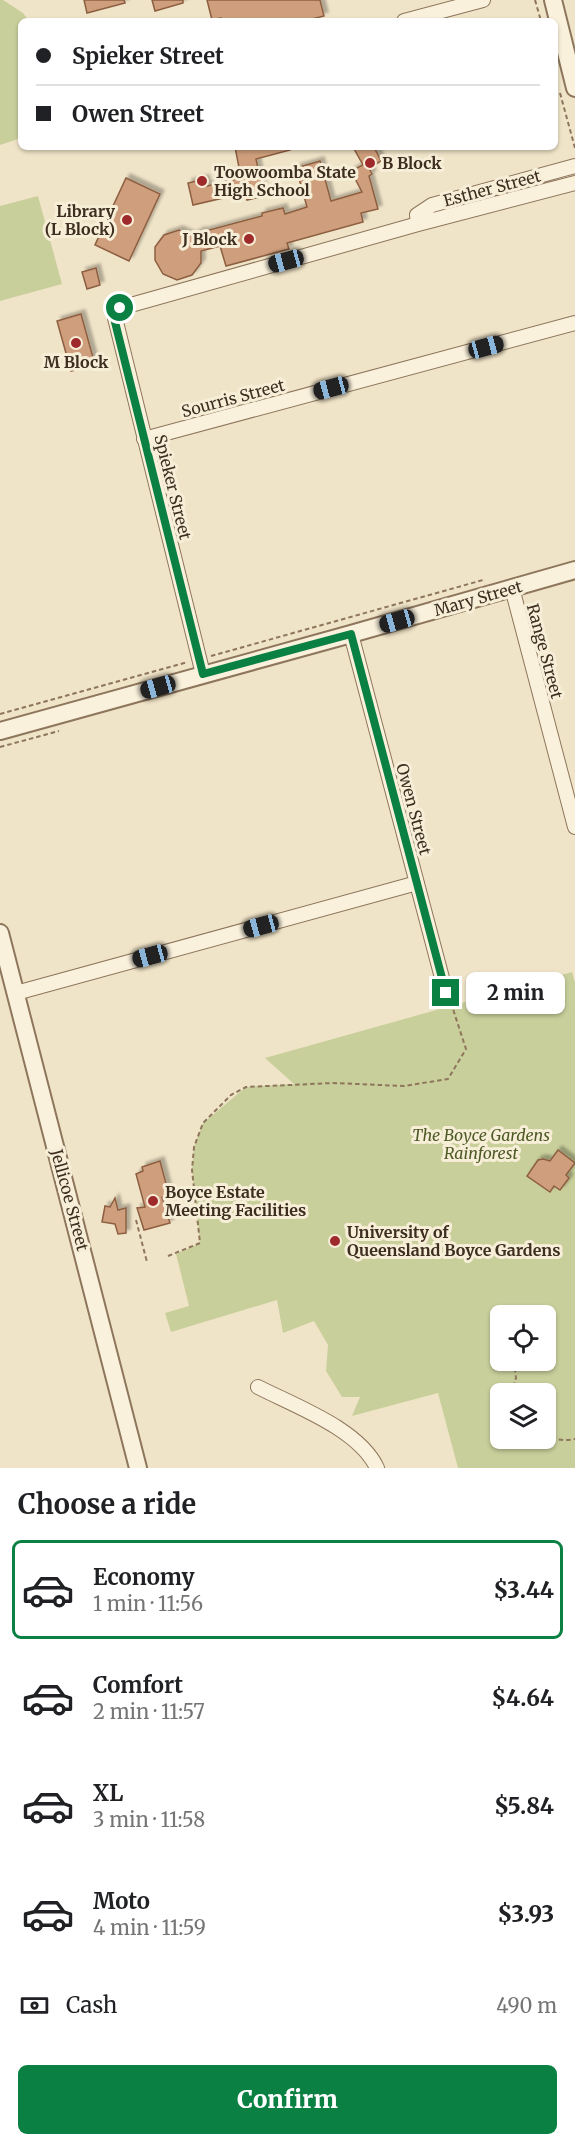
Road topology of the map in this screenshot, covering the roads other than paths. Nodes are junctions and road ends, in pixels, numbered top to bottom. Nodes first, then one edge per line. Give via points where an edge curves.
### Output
1 (483, 0) edge
2 (553, 0) edge
3 (415, 18) edge
4 (571, 55) edge
5 (575, 88) edge
6 (575, 166) edge
7 (575, 183) edge
8 (418, 224) junction
9 (120, 308) joint
10 (575, 323) edge
11 (144, 439) junction
12 (575, 570) edge
13 (512, 588) junction
14 (351, 634) junction
15 (201, 667) junction
16 (0, 731) edge
17 (575, 827) edge
18 (417, 883) junction
19 (0, 933) edge
20 (16, 993) junction
21 (446, 993) road end
22 (258, 1387) dead end
23 (138, 1468) edge
24 (376, 1468) edge

1 - 3 street
2 - 4 street
4 - 5 street
6 - 8 street, Esther Street via 432,205 417,215
7 - 8 street, Esther Street
8 - 9 street, Esther Street
9 - 11 street, Spieker Street via 114,318
10 - 11 street, Sourris Street
11 - 15 street, Spieker Street
12 - 13 street, Mary Street
13 - 14 street, Mary Street
13 - 17 street, Range Street
14 - 15 street, Mary Street
14 - 18 street, Owen Street
15 - 16 street, Mary Street
18 - 20 street
18 - 21 street, Owen Street
19 - 20 street, Jellicoe Street
20 - 23 street, Jellicoe Street
22 - 24 street via 356,1439

